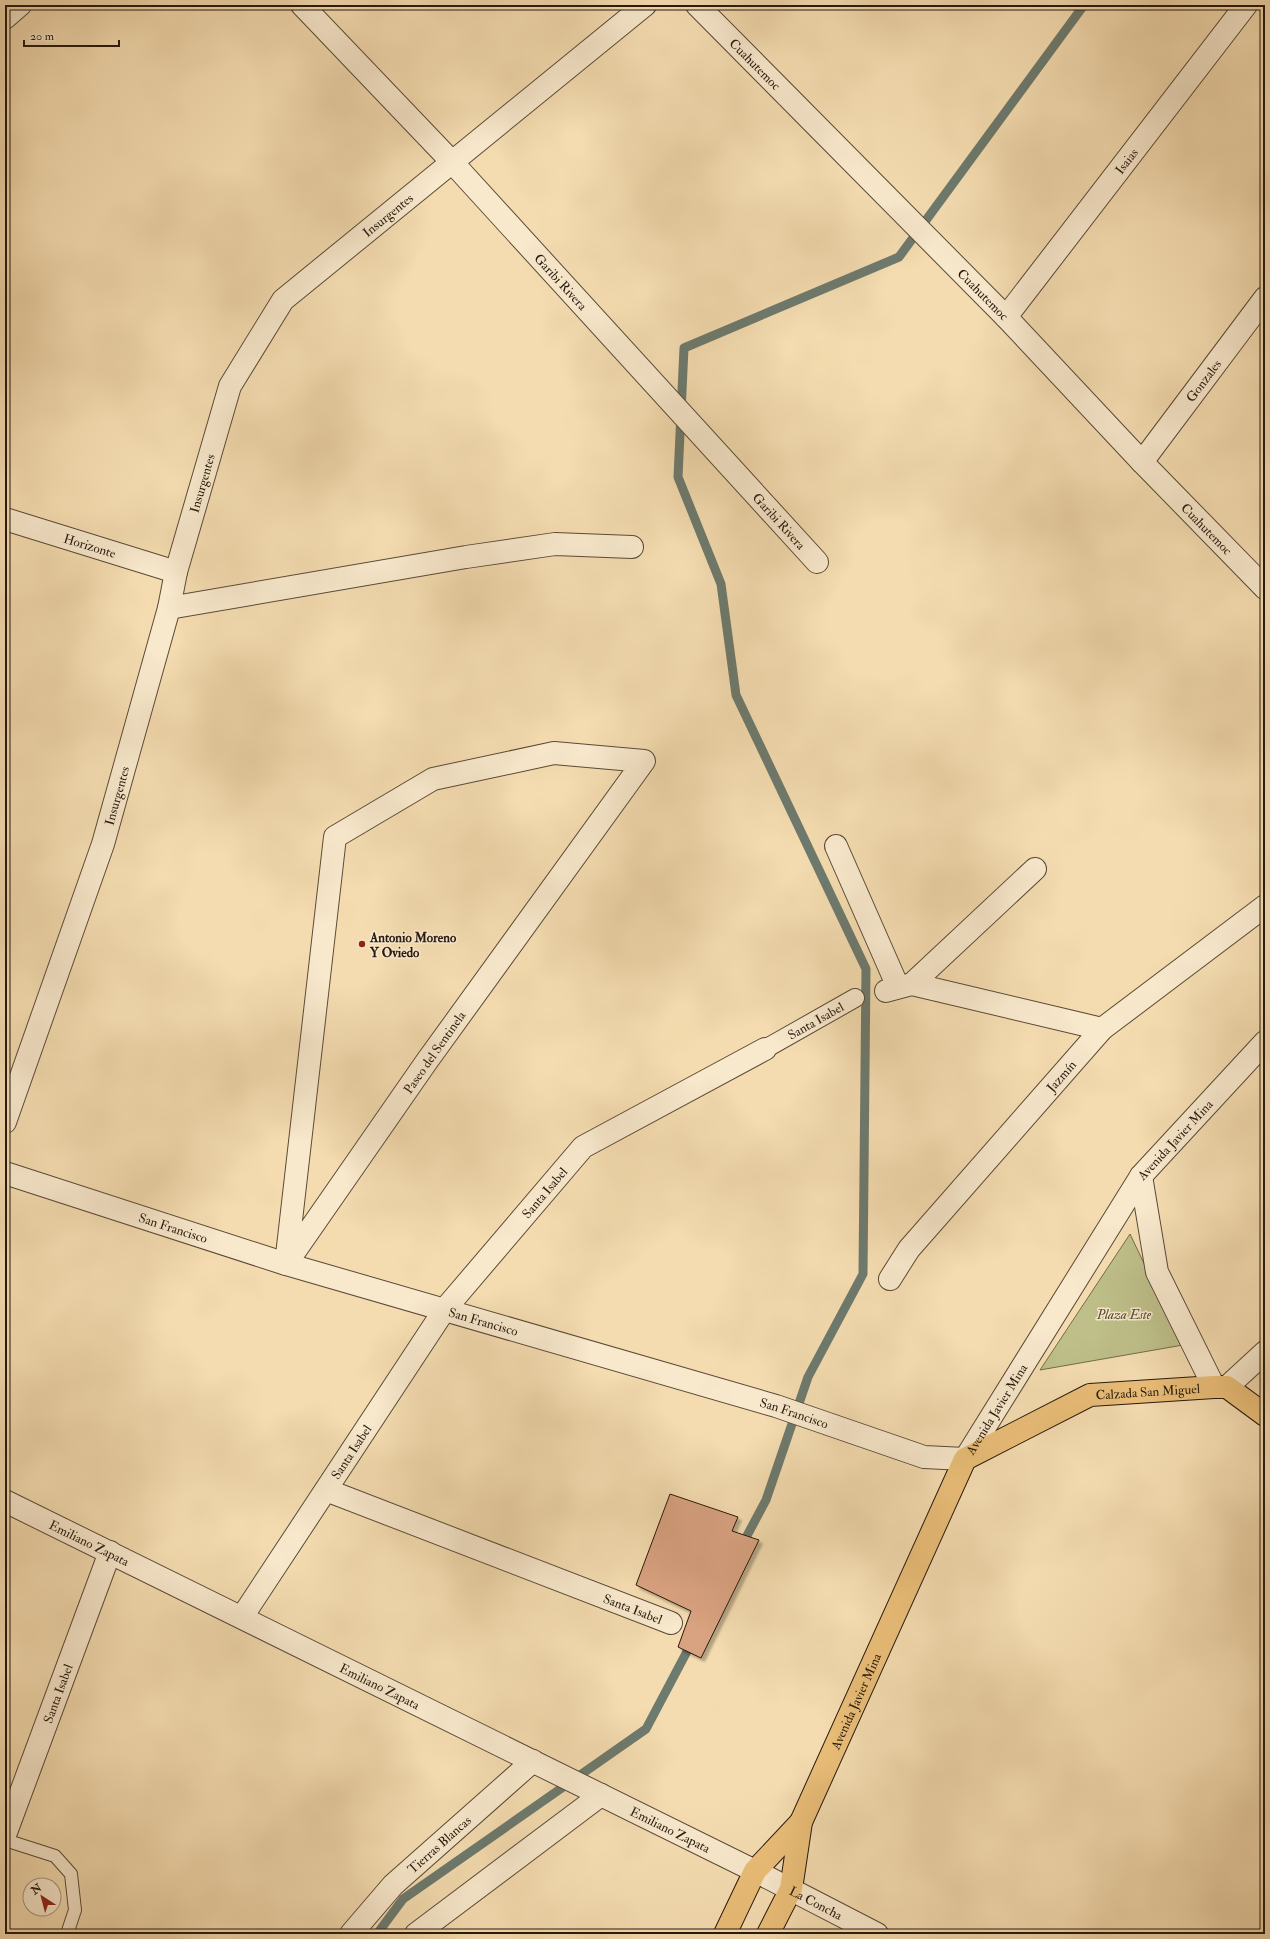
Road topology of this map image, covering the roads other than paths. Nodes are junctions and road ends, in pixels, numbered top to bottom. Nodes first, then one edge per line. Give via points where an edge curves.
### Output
1 (20, 5) edge
2 (302, 5) edge
3 (646, 5) edge
4 (697, 5) edge
5 (1246, 5) edge
6 (5, 18) edge
7 (452, 162) junction
8 (1265, 298) edge
9 (1006, 317) junction
10 (1142, 462) junction
11 (5, 519) edge
12 (632, 547) dead end
13 (817, 562) dead end
14 (176, 572) junction
15 (1265, 588) edge
16 (169, 608) junction
17 (836, 846) dead end
18 (1035, 869) dead end
19 (1265, 906) edge
20 (899, 987) junction
21 (855, 998) dead end
22 (1102, 1029) junction
23 (1265, 1042) edge
24 (765, 1049) joint
25 (5, 1122) edge
26 (5, 1173) edge
27 (1142, 1176) junction
28 (286, 1264) junction
29 (890, 1279) dead end
30 (445, 1309) junction
31 (1265, 1352) edge
32 (1221, 1387) junction
33 (1264, 1416) edge
34 (965, 1459) junction
35 (326, 1490) junction
36 (5, 1501) edge
37 (110, 1552) junction
38 (242, 1617) junction
39 (671, 1623) dead end
40 (533, 1760) junction
41 (597, 1793) junction
42 (801, 1822) junction
43 (5, 1835) edge
44 (5, 1840) edge
45 (755, 1871) junction
46 (791, 1889) junction
47 (67, 1934) edge
48 (351, 1934) edge
49 (416, 1934) edge
50 (725, 1934) edge
51 (768, 1934) edge
52 (876, 1934) edge

1 - 6 street
2 - 7 street, Garibi Rivera
3 - 7 street, Insurgentes
4 - 9 street, Cuahutemoc
5 - 9 street, Isaias
7 - 13 street, Garibi Rivera
7 - 14 street, Insurgentes via 283,300 230,386
8 - 10 street, Gonzales
9 - 10 street, Cuahutemoc
10 - 15 street, Cuahutemoc
11 - 14 street, Horizonte
12 - 16 street via 555,544 458,558
14 - 16 street, Insurgentes
16 - 25 street, Insurgentes via 103,844
17 - 20 street
18 - 20 street
19 - 22 street, Jazmín
20 - 22 street
21 - 24 street, Santa Isabel
22 - 29 street, Jazmín via 909,1249
23 - 27 street, Avenida Javier Mina
24 - 30 street, Santa Isabel via 584,1148
26 - 28 street, San Francisco
27 - 32 street via 1157,1272
27 - 34 street, Avenida Javier Mina
28 - 28 street, Paseo del Sentinela via 427,1061 644,761 554,753 433,779 335,837
28 - 30 street, San Francisco
30 - 34 street, San Francisco via 776,1406 924,1457
30 - 35 street, Santa Isabel
31 - 32 street
32 - 33 main road
32 - 34 main road, Calzada San Miguel via 1090,1396
34 - 42 main road, Avenida Javier Mina
35 - 38 street, Santa Isabel
35 - 39 street, Santa Isabel
36 - 37 street, Emiliano Zapata
37 - 38 street, Emiliano Zapata
37 - 43 street, Santa Isabel
38 - 40 street, Emiliano Zapata
40 - 41 street, Emiliano Zapata
40 - 48 street, Tierras Blancas via 393,1885
41 - 45 street, Emiliano Zapata
41 - 49 street
42 - 45 main road, Avenida Javier Mina
42 - 46 main road, Avenida Javier Mina
44 - 47 lane via 55,1856 71,1874 75,1910
45 - 46 street, La Concha
45 - 50 main road, Avenida Javier Mina
46 - 51 main road, Avenida Javier Mina
46 - 52 street, La Concha

